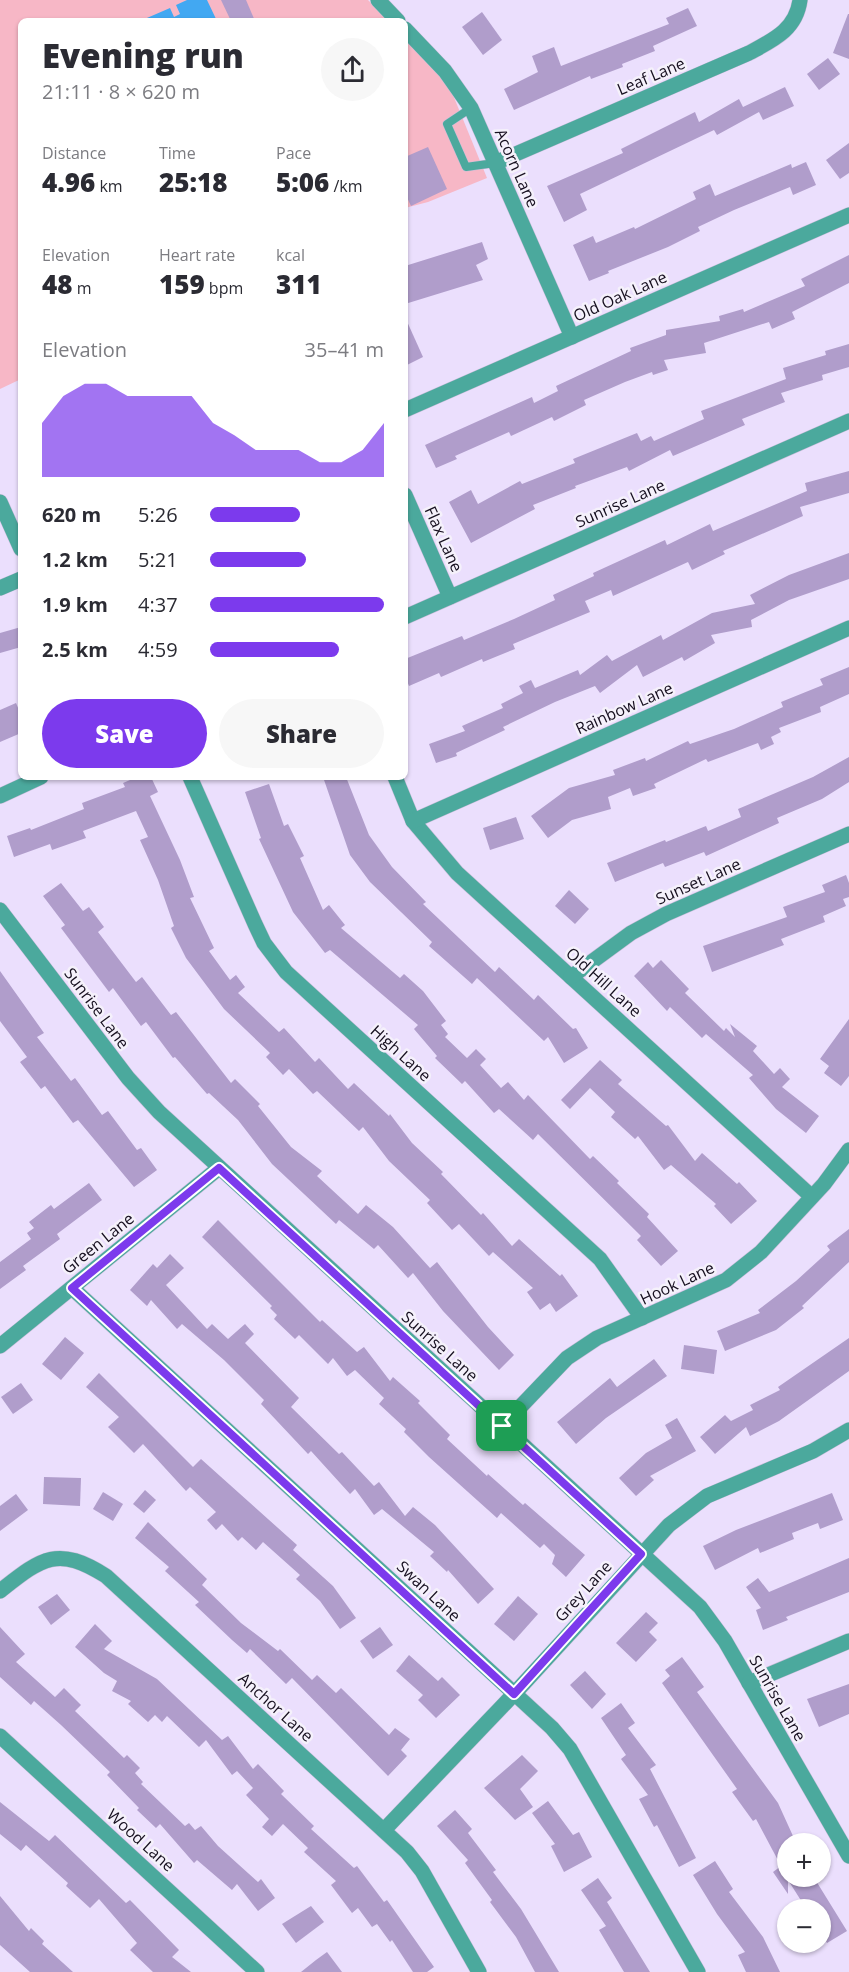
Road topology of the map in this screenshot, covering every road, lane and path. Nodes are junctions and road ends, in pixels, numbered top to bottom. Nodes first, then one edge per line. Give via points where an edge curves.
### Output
1 (378, 0) edge
2 (800, 0) edge
3 (395, 18) edge
4 (408, 32) edge
5 (471, 108) junction
6 (495, 163) junction
7 (849, 215) edge
8 (572, 337) junction
9 (408, 410) edge
10 (849, 421) edge
11 (0, 502) edge
12 (408, 502) edge
13 (16, 525) edge
14 (18, 580) edge
15 (0, 588) edge
16 (450, 597) junction
17 (408, 616) edge
18 (849, 628) edge
19 (35, 780) edge
20 (191, 780) edge
21 (396, 780) edge
22 (0, 796) edge
23 (414, 821) junction
24 (849, 834) edge
25 (0, 910) edge
26 (571, 977) junction
27 (849, 1150) edge
28 (219, 1168) junction
29 (811, 1196) junction
30 (72, 1288) junction
31 (642, 1318) junction
32 (0, 1346) edge
33 (502, 1426) junction
34 (849, 1430) edge
35 (641, 1554) junction
36 (0, 1591) edge
37 (849, 1641) edge
38 (748, 1683) junction
39 (514, 1694) junction
40 (0, 1736) edge
41 (384, 1830) junction
42 (847, 1850) edge
43 (257, 1972) edge
44 (479, 1972) edge
45 (698, 1972) edge

1 - 3 street
2 - 6 street, Leaf Lane via 793,22 779,37
4 - 5 street, Acorn Lane via 445,71
5 - 6 street, Acorn Lane
5 - 6 lane via 447,124 466,167
6 - 8 street, Acorn Lane
7 - 8 street, Old Oak Lane
8 - 9 street, Old Oak Lane
10 - 16 street, Sunrise Lane
11 - 13 street
12 - 16 street, Flax Lane
14 - 15 street
16 - 17 street, Sunrise Lane
18 - 23 street, Rainbow Lane
19 - 22 street
20 - 31 street, High Lane via 264,943 286,972 600,1259
21 - 23 street, Old Hill Lane
23 - 26 street, Old Hill Lane via 458,873
24 - 26 street, Sunset Lane via 666,914 631,933
25 - 28 street, Sunrise Lane via 128,1078
26 - 29 street, Old Hill Lane
27 - 29 street, Hook Lane
28 - 30 street, Green Lane
28 - 33 street, Sunrise Lane
29 - 31 street, Hook Lane via 761,1252 726,1280
30 - 32 street, Green Lane
30 - 39 street, Swan Lane
31 - 33 street, Hook Lane via 597,1338 567,1358
33 - 35 street, Sunrise Lane
34 - 35 street, Grey Lane via 813,1451 707,1496 669,1525
35 - 38 street, Sunrise Lane via 700,1607
35 - 39 street, Grey Lane
36 - 41 street, Anchor Lane via 32,1565 57,1558 83,1561 106,1576
37 - 38 street
38 - 42 street, Sunrise Lane
39 - 41 street, Grey Lane
39 - 45 street, Swan Lane via 570,1749
40 - 43 street, Wood Lane
41 - 44 street, Anchor Lane via 422,1871

